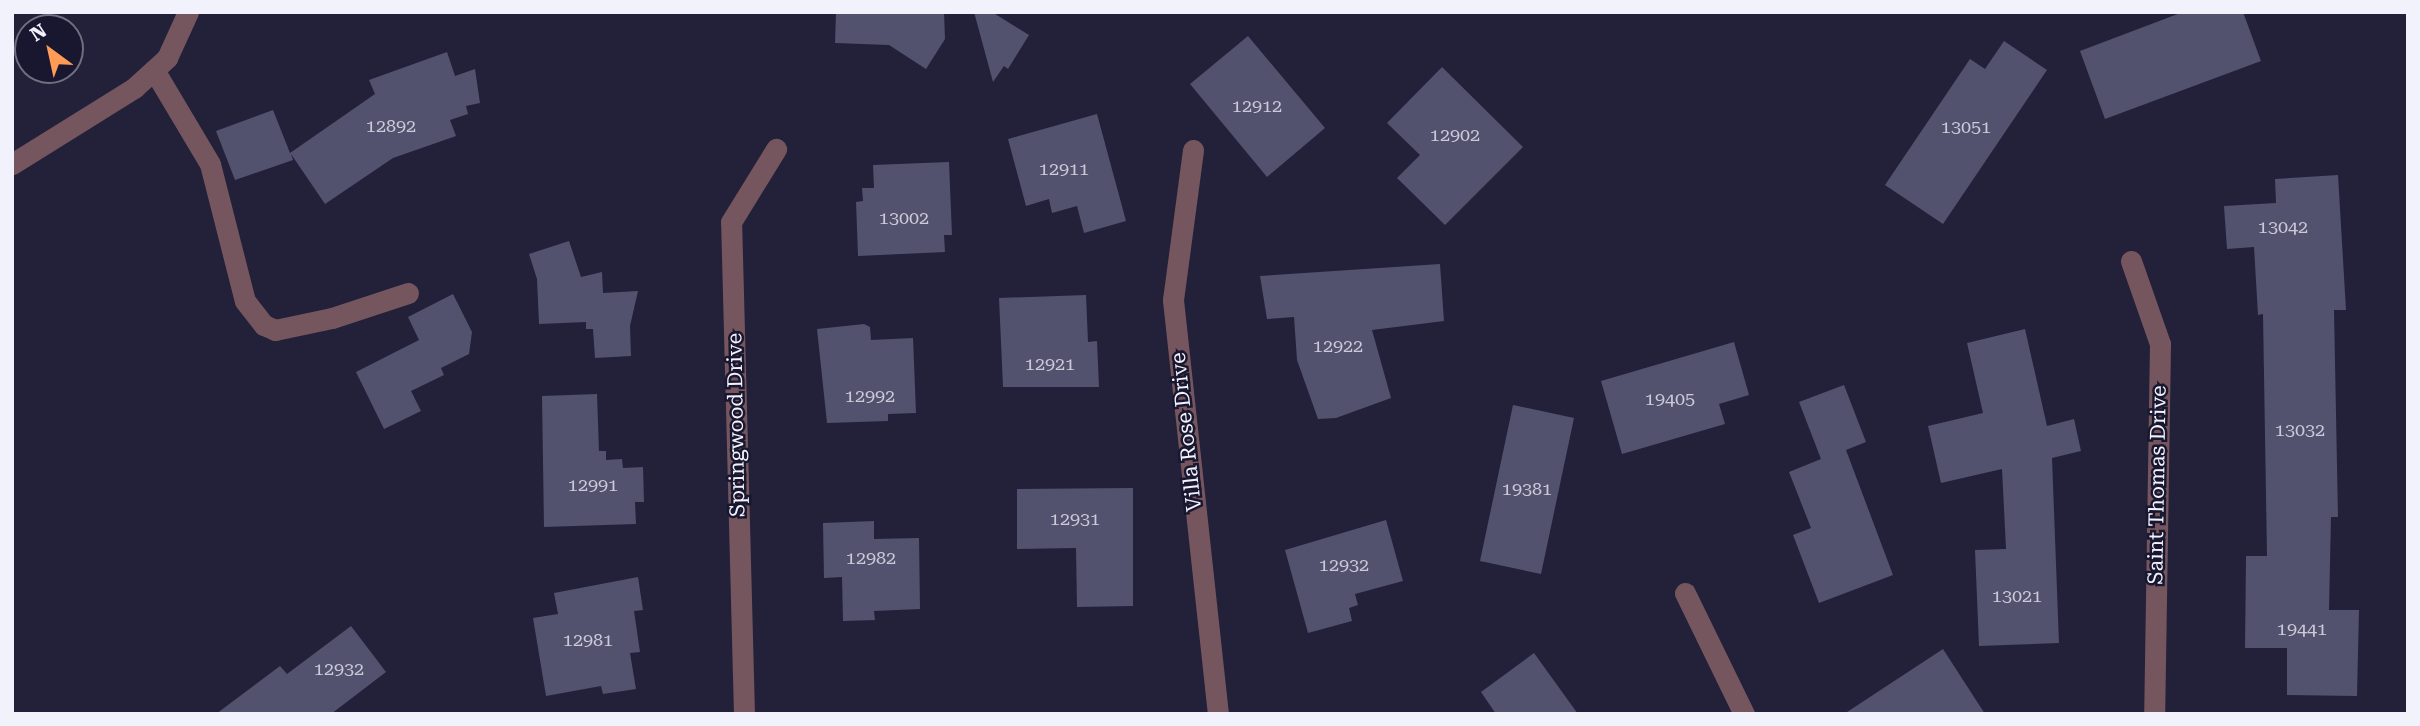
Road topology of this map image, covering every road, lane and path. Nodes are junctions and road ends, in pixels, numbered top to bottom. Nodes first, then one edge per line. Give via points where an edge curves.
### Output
1 (188, 12) edge
2 (154, 70) junction
3 (775, 149) dead end
4 (1193, 150) dead end
5 (12, 164) edge
6 (2131, 261) dead end
7 (408, 293) dead end
8 (1685, 593) dead end
9 (744, 714) edge
10 (1218, 714) edge
11 (1744, 714) edge
12 (2154, 714) edge

1 - 2 street via 180,36
2 - 5 street via 79,125
2 - 7 street via 210,164 229,248 254,316 275,330 332,318
3 - 9 street, Springwood Drive via 731,222
4 - 10 street, Villa Rose Drive via 1173,300
6 - 12 street, Saint Thomas Drive via 2160,344
8 - 11 street

